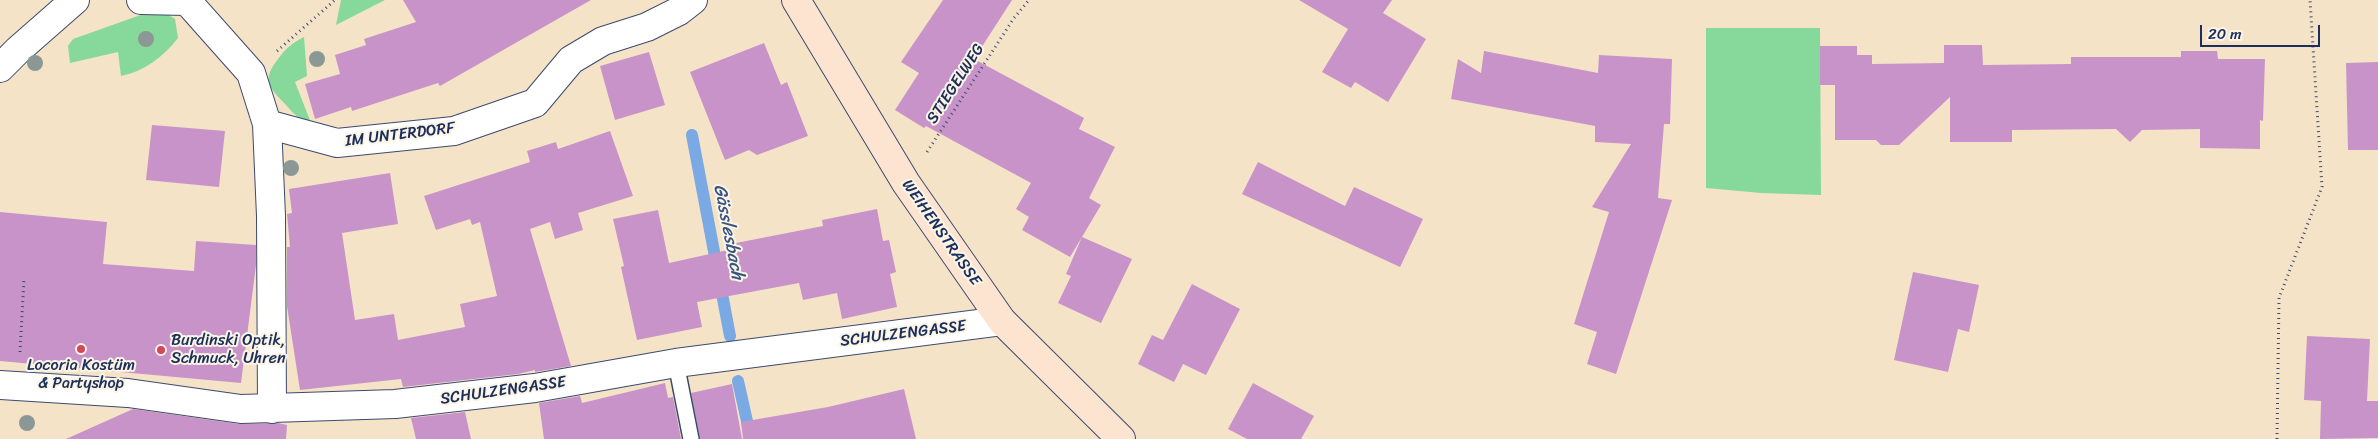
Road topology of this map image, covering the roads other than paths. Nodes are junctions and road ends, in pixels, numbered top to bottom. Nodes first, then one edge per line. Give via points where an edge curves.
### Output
1 (75, 0) edge
2 (141, 0) edge
3 (692, 0) edge
4 (796, 0) edge
5 (0, 68) edge
6 (267, 124) junction
7 (1002, 322) junction
8 (676, 363) junction
9 (9, 385) edge
10 (272, 409) junction
11 (691, 439) edge
12 (1121, 439) edge

1 - 5 street
2 - 6 street via 187,1 252,72
3 - 6 street, IM UNTERDORF via 679,11 647,27 603,42 571,60 535,103 454,131 336,143
4 - 7 main road, WEIHENSTRASSE via 906,183
6 - 10 street
7 - 8 street, SCHULZENGASSE
7 - 12 main road, WEIHENSTRASSE
8 - 10 street, SCHULZENGASSE via 444,400
8 - 11 lane
9 - 10 street, SCHULZENGASSE via 128,393 241,409

